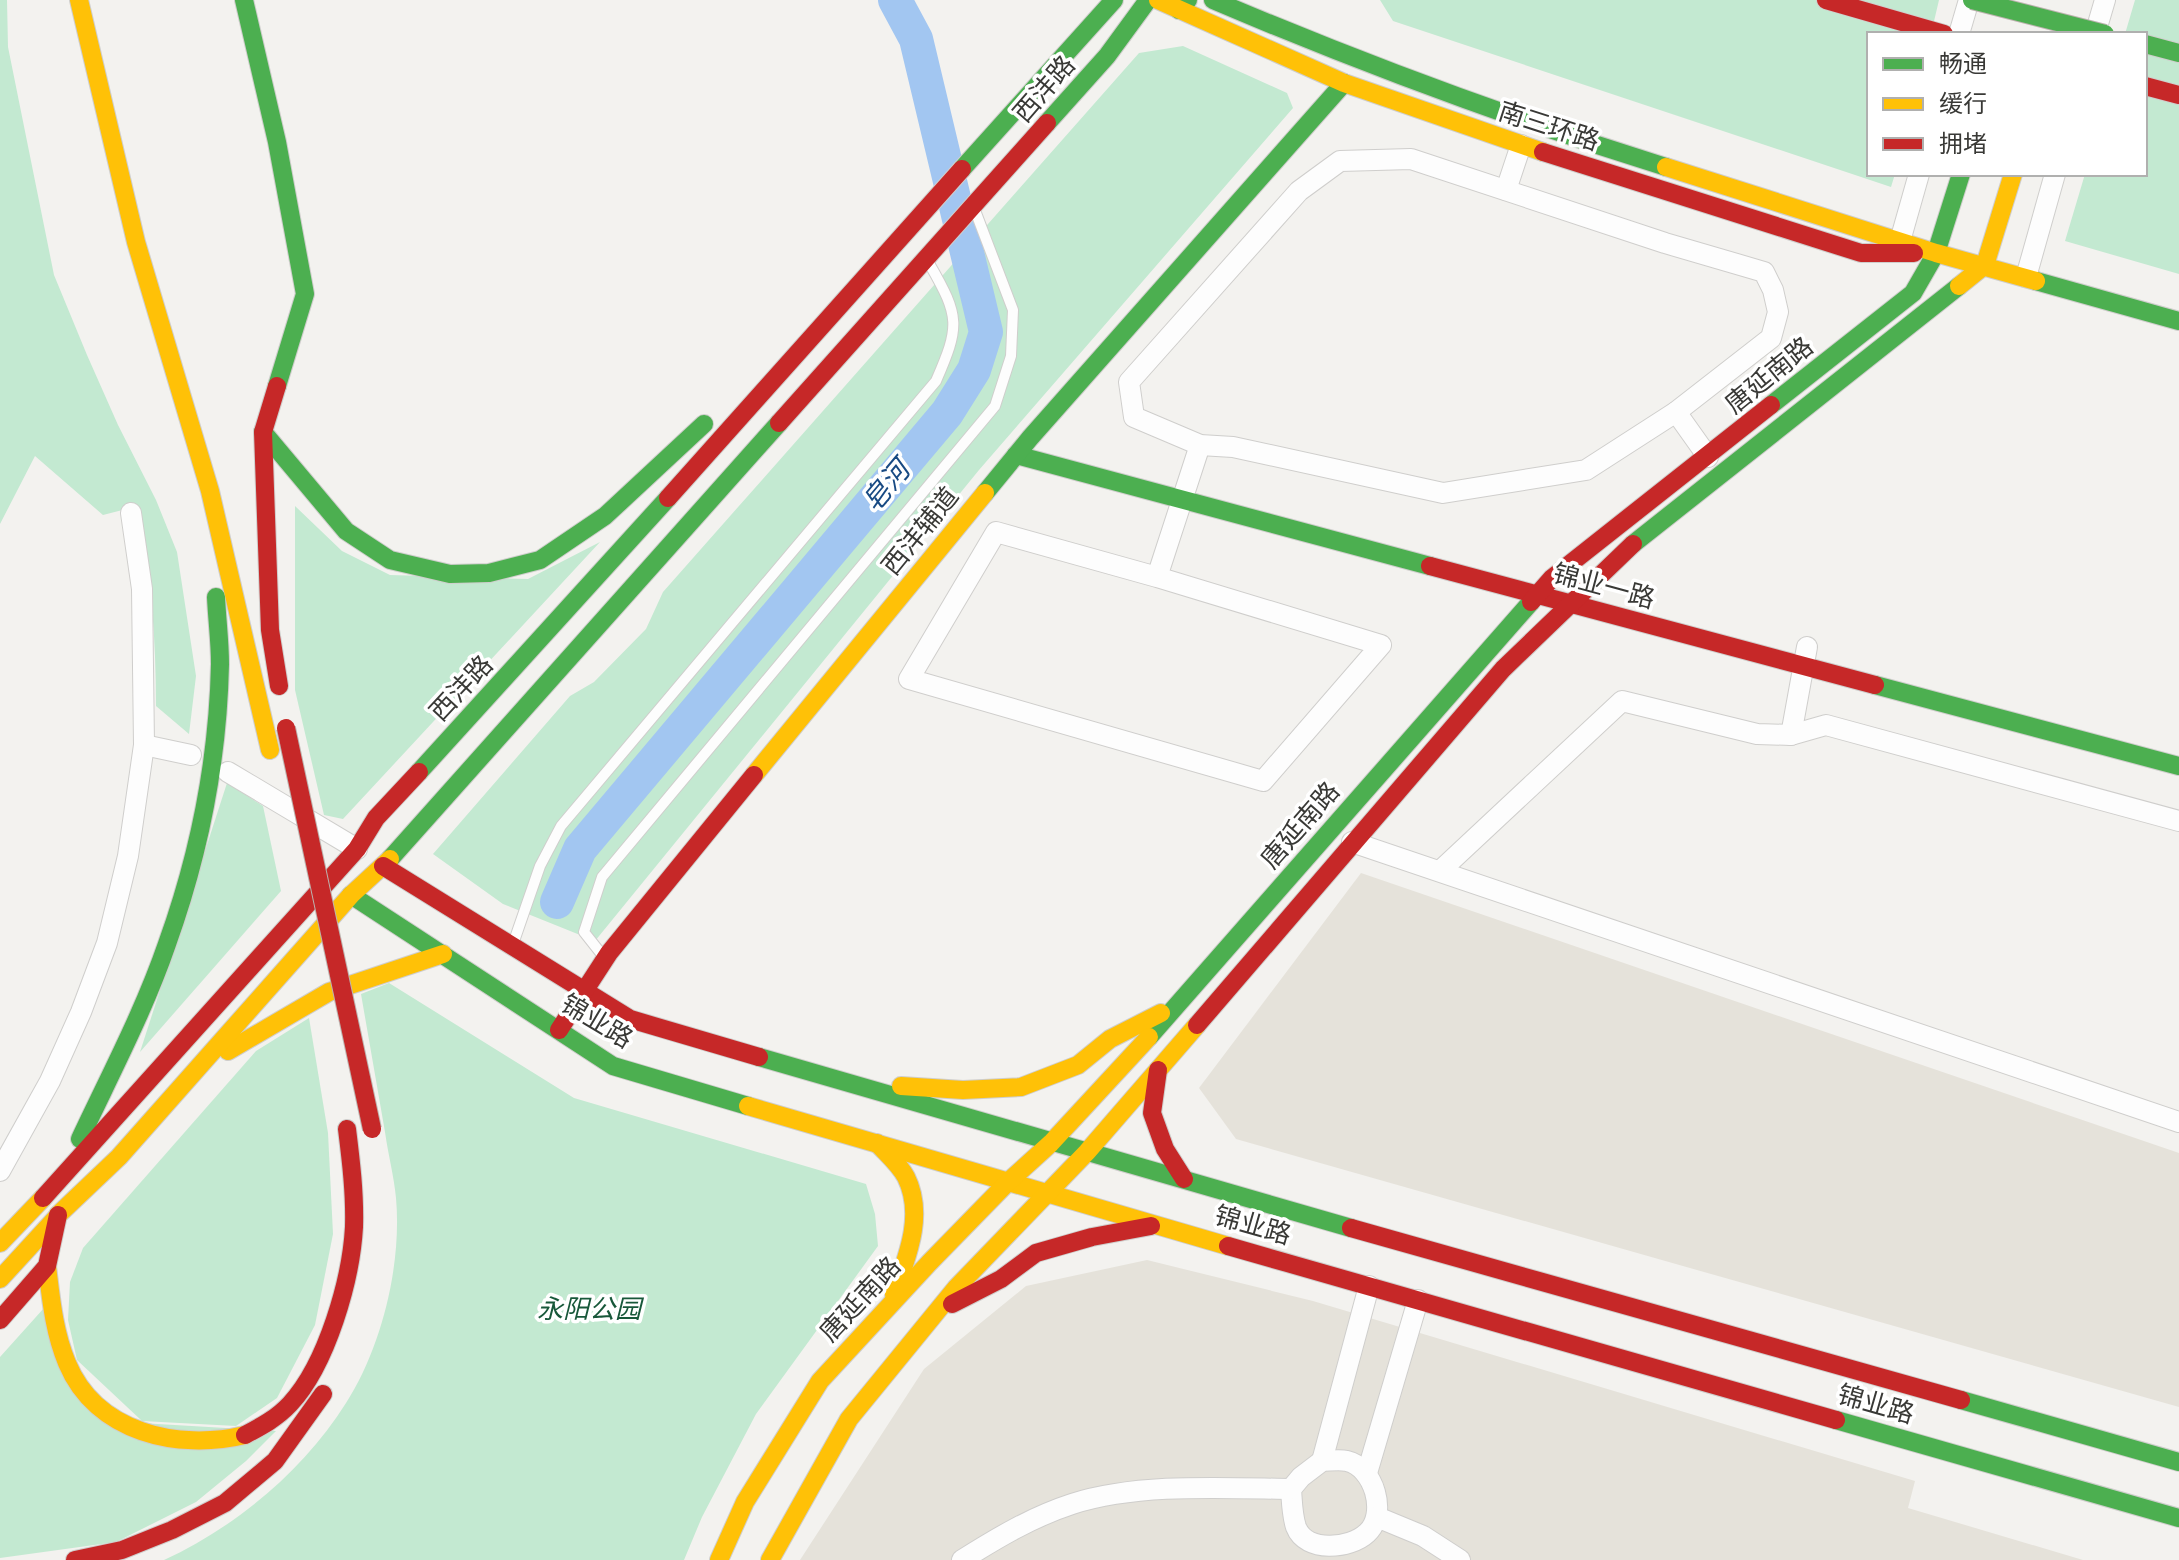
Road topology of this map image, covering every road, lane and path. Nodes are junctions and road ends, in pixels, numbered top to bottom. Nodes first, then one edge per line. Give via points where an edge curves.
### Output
1 (79, 0) edge
2 (244, 0) edge
3 (1114, 0) edge
4 (1148, 0) edge
5 (1158, 0) edge
6 (1213, 0) edge
7 (1826, 0) edge
8 (1970, 0) edge
9 (2009, 0) edge
10 (2066, 0) edge
11 (2105, 0) edge
12 (1184, 5) edge
13 (2003, 23) dead end
14 (1937, 32) edge
15 (1960, 32) edge
16 (2057, 32) edge
17 (2096, 32) edge
18 (2097, 32) edge
19 (2147, 45) edge
20 (2179, 53) edge
21 (1344, 83) junction
22 (2147, 87) edge
23 (2179, 95) edge
24 (1521, 145) junction
25 (1918, 176) edge
26 (1960, 176) edge
27 (2012, 176) edge
28 (2054, 176) edge
29 (1506, 190) junction
30 (974, 207) junction
31 (1900, 241) junction
32 (890, 250) junction
33 (1936, 253) junction
34 (927, 259) junction
35 (1985, 265) junction
36 (2026, 277) junction
37 (2179, 321) edge
38 (742, 388) dead end
39 (719, 410) dead end
40 (1676, 412) junction
41 (263, 432) junction
42 (1200, 445) junction
43 (1016, 455) junction
44 (1708, 457) junction
45 (1186, 485) junction
46 (210, 491) junction
47 (131, 513) dead end
48 (1545, 576) junction
49 (1157, 577) junction
50 (1584, 589) junction
51 (1538, 594) junction
52 (1569, 603) junction
53 (1660, 609) dead end
54 (1805, 652) junction
55 (2060, 715) dead end
56 (1791, 735) junction
57 (144, 745) junction
58 (2179, 747) edge
59 (191, 755) dead end
60 (2179, 766) edge
61 (228, 772) dead end
62 (2179, 821) edge
63 (286, 828) dead end
64 (1352, 842) junction
65 (357, 849) junction
66 (383, 866) junction
67 (1440, 871) junction
68 (299, 890) dead end
69 (351, 895) junction
70 (512, 946) junction
71 (443, 954) junction
72 (605, 960) junction
73 (585, 990) junction
74 (1177, 1005) junction
75 (325, 1014) dead end
76 (559, 1030) junction
77 (197, 1069) junction
78 (1158, 1070) junction
79 (845, 1082) junction
80 (346, 1122) dead end
81 (2179, 1122) edge
82 (372, 1136) dead end
83 (877, 1143) junction
84 (1051, 1143) junction
85 (1087, 1152) junction
86 (0, 1171) edge
87 (64, 1175) junction
88 (1184, 1179) junction
89 (1008, 1182) junction
90 (1047, 1194) junction
91 (43, 1198) junction
92 (14, 1205) dead end
93 (58, 1215) junction
94 (1157, 1225) junction
95 (0, 1243) edge
96 (47, 1266) junction
97 (0, 1279) edge
98 (1369, 1286) junction
99 (1418, 1300) junction
100 (890, 1305) junction
101 (936, 1312) junction
102 (0, 1320) edge
103 (330, 1382) dead end
104 (1322, 1461) junction
105 (2179, 1462) edge
106 (1367, 1473) junction
107 (1291, 1489) junction
108 (1377, 1517) junction
109 (2179, 1518) edge
110 (75, 1560) edge
111 (719, 1560) edge
112 (770, 1560) edge
113 (962, 1560) edge
114 (1460, 1560) edge

1 - 46 main road via 136,242
2 - 41 main road via 305,294
3 - 32 main road, 西沣路
4 - 30 main road, 西沣路 via 1107,56
5 - 12 main road, 南三环路
6 - 31 main road, 南三环路 via 1561,134
7 - 14 main road
8 - 15 street
8 - 18 main road, bridge
9 - 13 main road
10 - 16 main road
11 - 17 street
12 - 21 main road, 南三环路
19 - 20 main road
21 - 24 main road, 南三环路
21 - 43 main road, 西沣辅道 via 1037,439
22 - 23 main road
24 - 29 street
24 - 33 main road, 南三环路 via 1861,253
25 - 31 street
26 - 33 main road, 唐延南路
27 - 35 main road
28 - 36 street
29 - 40 street via 1764,272 1778,312 1771,338
29 - 42 street via 1411,159 1340,161 1299,191 1129,382 1134,417
30 - 34 main road, 西沣路
30 - 72 lane via 1013,310 1011,356 995,406 602,877 584,932
31 - 33 main road, 南三环路
32 - 38 main road
32 - 65 main road, 西沣路 via 376,818
33 - 35 main road, 南三环路
33 - 44 main road, 唐延南路 via 1913,293
34 - 66 main road
34 - 70 lane via 952,302 954,337 936,381 561,826 540,866
35 - 36 main road, 南三环路
35 - 50 main road, 唐延南路 via 1619,555
36 - 37 main road, 南三环路
39 - 41 main road via 605,516 540,560 489,573 450,574 390,560 346,531
40 - 42 street via 1586,470 1443,493 1233,447
40 - 44 street
41 - 82 main road, bridge via 270,630
42 - 45 street
43 - 45 main road, 锦业一路
43 - 72 main road, 西沣辅道
44 - 48 main road, 唐延南路
45 - 49 street
45 - 51 main road, 锦业一路
46 - 63 main road
46 - 87 main road via 220,663 204,806 181,903 153,983
47 - 57 street via 142,589
48 - 50 main road, 锦业一路
48 - 51 main road, 唐延南路
49 - 49 street via 996,532 909,679 1263,781 1381,645
50 - 52 main road, 唐延南路
50 - 53 main road, 锦业一路
51 - 52 main road, 锦业一路
51 - 74 main road, 唐延南路
52 - 54 main road, 锦业一路
52 - 64 main road, 唐延南路 via 1503,669
54 - 56 street
54 - 60 main road, 锦业一路
55 - 58 main road
56 - 62 street via 1826,725
56 - 67 street via 1757,734 1622,701
57 - 59 street
57 - 86 street via 128,856 107,943 50,1081
61 - 65 street
64 - 67 street
64 - 78 main road, 唐延南路
65 - 87 main road, 西沣路
66 - 69 main road
66 - 70 main road, 锦业路
67 - 81 street
68 - 75 main road
69 - 71 main road, 锦业路
69 - 77 main road
70 - 73 main road, 锦业路
71 - 76 main road, 锦业路
71 - 77 main road via 329,992
72 - 73 main road, 西沣辅道
73 - 76 main road, 西沣辅道
73 - 79 main road, 锦业路 via 630,1019
74 - 79 main road via 1110,1039 1078,1065 1021,1087 963,1090
74 - 84 main road, 唐延南路
76 - 83 main road, 锦业路 via 613,1066
77 - 93 main road via 119,1157
78 - 85 main road, 唐延南路
78 - 88 main road via 1152,1113 1165,1149
79 - 84 main road, 锦业路 via 918,1110
80 - 96 main road via 354,1186 352,1245 337,1308 318,1358 291,1403 261,1428 228,1440 192,1442 157,1439 123,1424 85,1393 65,1356
83 - 89 main road, 锦业路 via 908,1146
83 - 100 main road via 906,1177 915,1209 910,1246
84 - 85 main road, 锦业路
84 - 89 main road, 唐延南路
85 - 88 main road, 锦业路
85 - 90 main road, 唐延南路
87 - 91 main road, 西沣路
88 - 105 main road, 锦业路
89 - 90 main road, 锦业路
89 - 100 main road, 唐延南路
90 - 94 main road, 锦业路
90 - 101 main road, 唐延南路
91 - 92 main road
91 - 95 main road, 西沣路
93 - 96 main road
93 - 97 main road
94 - 98 main road, 锦业路
94 - 101 main road via 1036,1253 1001,1279
96 - 102 main road
98 - 99 main road, 锦业路
98 - 104 street
99 - 106 street
99 - 109 main road, 锦业路
100 - 111 main road, 唐延南路 via 820,1381 745,1502
101 - 112 main road, 唐延南路 via 849,1419
103 - 110 main road via 275,1461 225,1503 122,1550
104 - 106 street via 1348,1461
104 - 107 street
106 - 108 street
107 - 108 street via 1297,1529 1308,1541 1350,1543 1368,1532
107 - 113 street via 1137,1492 1072,1504 1010,1530
108 - 114 street via 1423,1536

